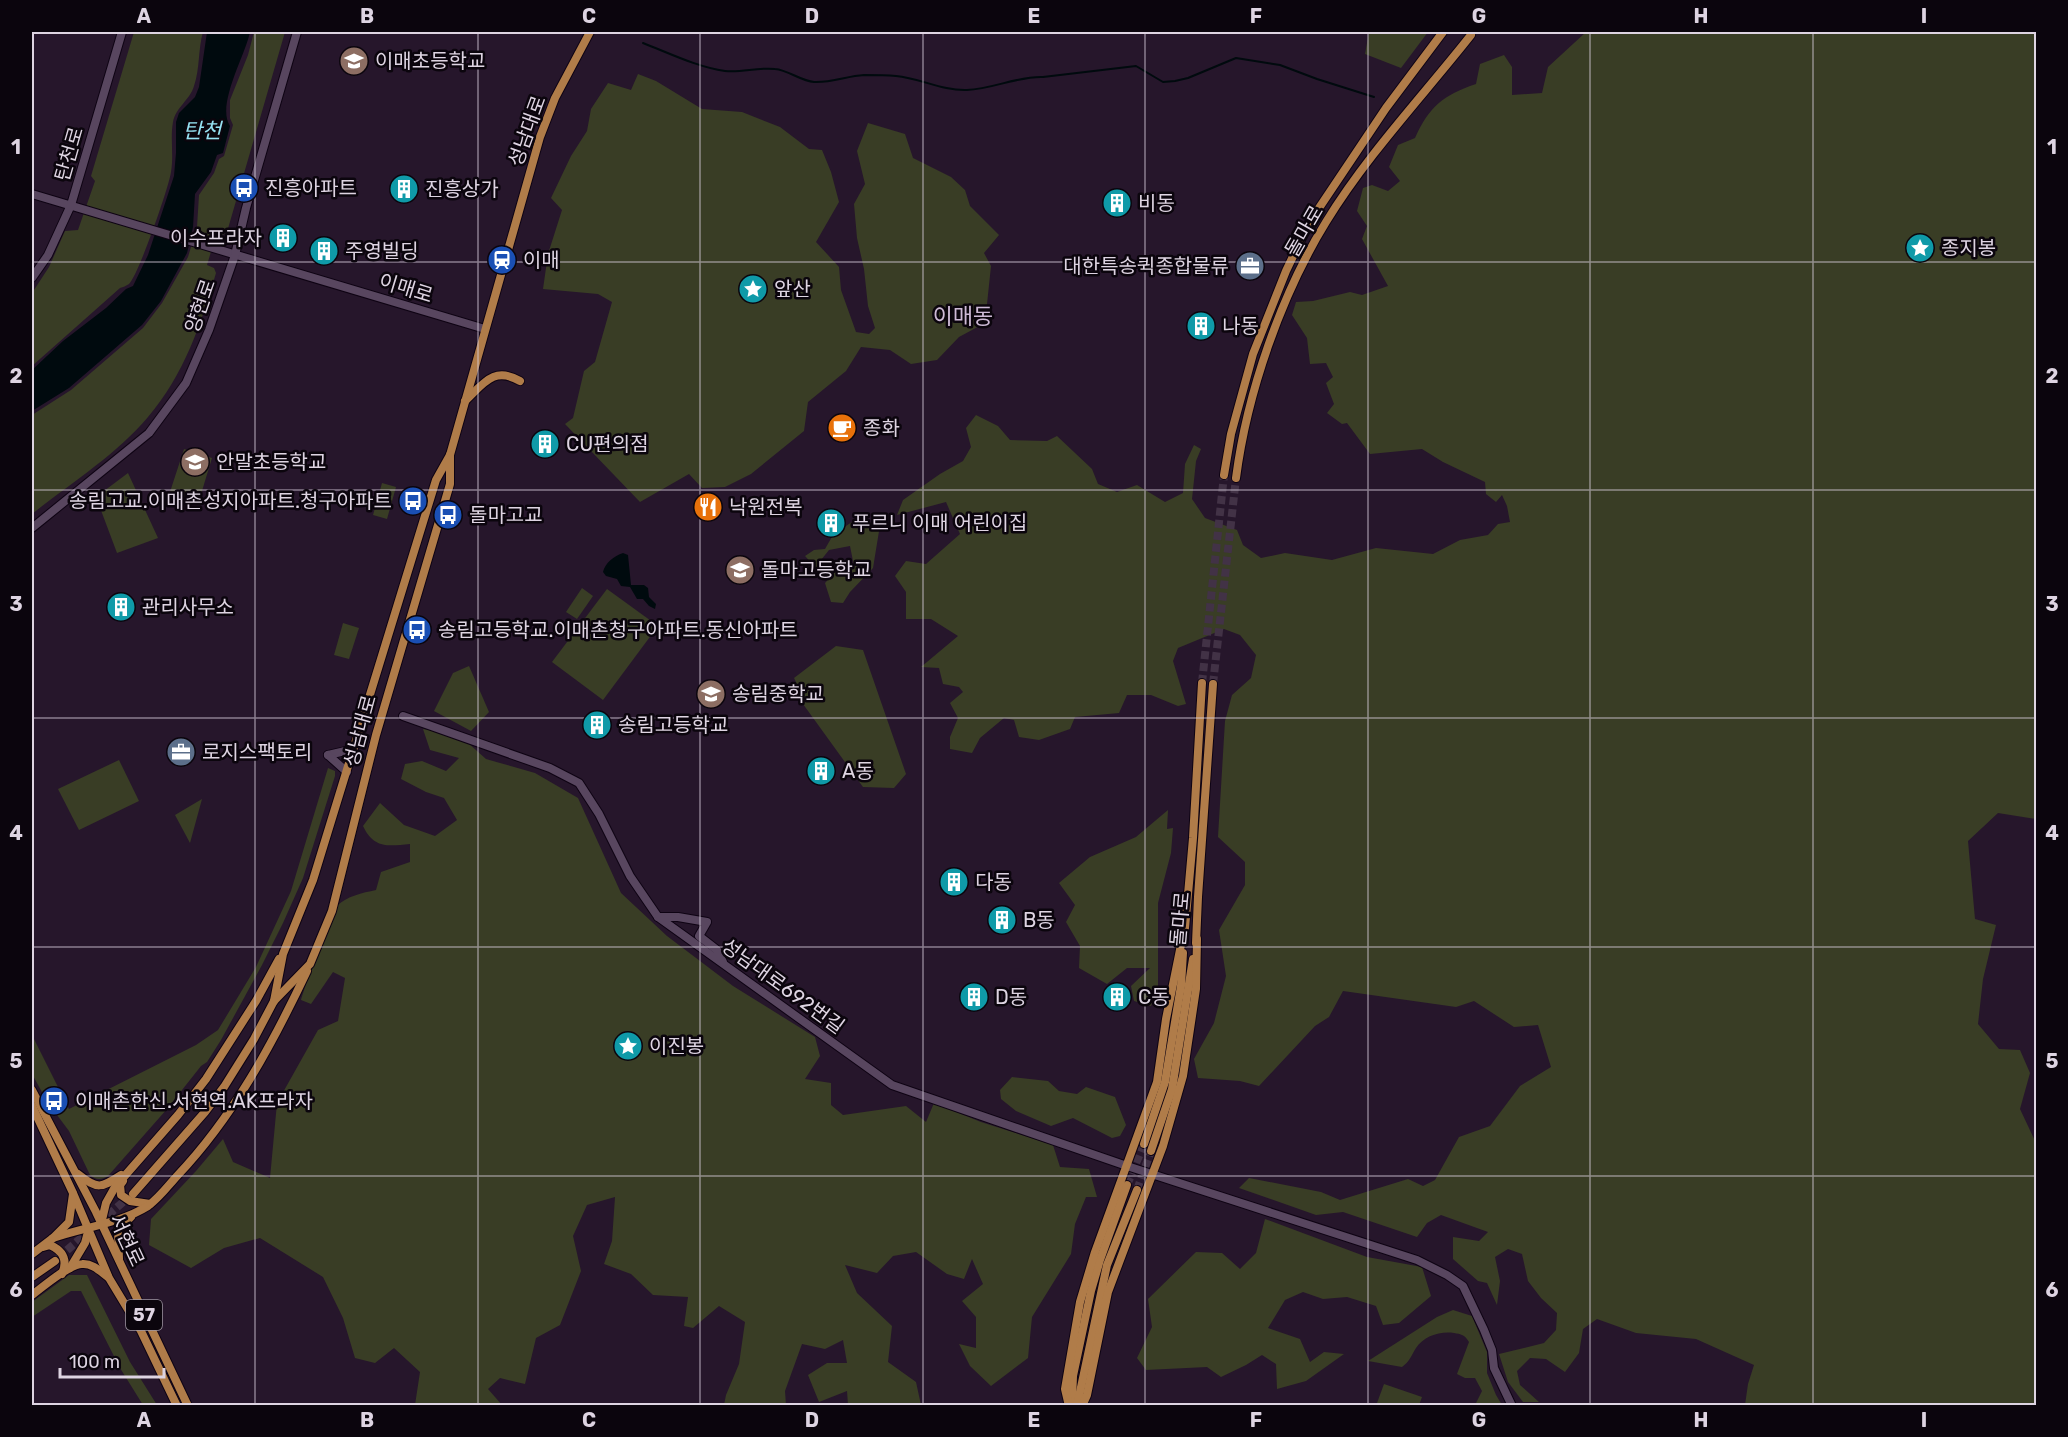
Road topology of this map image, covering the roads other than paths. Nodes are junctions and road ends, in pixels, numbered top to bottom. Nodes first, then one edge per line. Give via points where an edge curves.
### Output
1 (122, 32) edge
2 (297, 32) edge
3 (590, 32) edge
4 (1443, 32) edge
5 (1471, 35) dead end
6 (32, 194) edge
7 (71, 205) junction
8 (235, 255) junction
9 (32, 278) edge
10 (485, 329) junction
11 (520, 381) dead end
12 (465, 401) junction
13 (450, 455) junction
14 (1224, 475) tunnel mouth
15 (1236, 478) tunnel mouth
16 (32, 528) edge
17 (1202, 683) tunnel mouth
18 (1213, 684) tunnel mouth
19 (403, 716) dead end
20 (354, 749) junction
21 (347, 772) junction
22 (658, 916) junction
23 (1185, 925) junction
24 (283, 954) junction
25 (723, 963) junction
26 (310, 964) junction
27 (274, 1001) junction
28 (1181, 1063) junction
29 (32, 1090) edge
30 (32, 1106) edge
31 (1144, 1144) tunnel mouth
32 (1151, 1151) tunnel mouth
33 (1127, 1166) junction
34 (132, 1168) junction
35 (75, 1172) junction
36 (1153, 1174) junction
37 (1127, 1185) tunnel mouth
38 (1137, 1190) tunnel mouth
39 (74, 1193) junction
40 (133, 1194) tunnel mouth
41 (150, 1204) junction
42 (134, 1213) junction
43 (101, 1224) junction
44 (88, 1228) junction
45 (53, 1238) junction
46 (35, 1251) edge
47 (55, 1261) tunnel mouth
48 (120, 1265) junction
49 (66, 1271) junction
50 (32, 1277) edge
51 (109, 1278) junction
52 (32, 1295) edge
53 (177, 1406) edge
54 (188, 1406) edge
55 (1071, 1406) edge
56 (1077, 1406) edge
57 (1082, 1406) edge
58 (1512, 1406) edge

1 - 7 street, 탄천로
2 - 8 street, 양현로
3 - 10 main road, 성남대로 via 555,98 540,137
4 - 14 main road, 돌마로 via 1319,207 1286,271 1253,354
5 - 15 main road, 돌마로 via 1327,221 1277,322 1261,369
6 - 7 street
7 - 8 street, 이매로
7 - 9 street, 탄천로 via 48,255
8 - 10 street, 이매로
8 - 16 street, 양현로 via 202,348 186,383 163,417 149,434
10 - 12 main road, 성남대로
11 - 12 main road via 510,375 498,375
12 - 13 main road, 성남대로
13 - 20 main road, 성남대로 via 436,480
13 - 26 main road, 성남대로 via 450,484 376,735 332,911
17 - 23 main road, 돌마로
18 - 28 main road, 돌마로 via 1198,897 1197,989
19 - 22 street, 성남대로692번길 via 550,768 579,783 630,876
20 - 21 main road, 성남대로
20 - 21 street via 328,755
21 - 24 main road, 성남대로 via 314,880
22 - 25 street, 성남대로692번길
22 - 25 street via 706,922 699,936 717,950
23 - 31 main road, 돌마로 via 1170,1057
23 - 33 main road via 1159,1072
24 - 27 main road, 성남대로
24 - 34 main road via 206,1079
25 - 33 street, 성남대로692번길 via 892,1085
26 - 27 main road, 성남대로
26 - 41 main road via 279,1028 228,1114 201,1151
27 - 40 main road, 성남대로 via 224,1087
28 - 32 main road
28 - 36 main road via 1178,1098
29 - 35 main road, 서현로 / 57
30 - 39 main road, 서현로 / 57
33 - 36 street, 성남대로692번길
33 - 55 main road via 1080,1302 1065,1389
34 - 35 main road via 99,1186
34 - 41 main road via 120,1185 121,1195 130,1201
34 - 43 main road via 106,1203
35 - 43 main road, 서현로 / 57
36 - 57 main road via 1108,1292
36 - 58 street, 성남대로692번길 via 1417,1260 1447,1275 1463,1286 1468,1296
37 - 55 main road via 1091,1291 1073,1376
38 - 56 main road via 1107,1265
39 - 44 main road, 서현로 / 57
39 - 45 main road via 69,1222
41 - 42 main road
42 - 43 main road
42 - 48 main road via 118,1230
43 - 44 main road
43 - 48 main road, 서현로 / 57
44 - 45 main road
44 - 49 main road via 85,1243
44 - 51 main road, 서현로 / 57
45 - 46 main road
46 - 49 main road via 50,1245 60,1250
47 - 50 main road
48 - 54 main road, 서현로 / 57
49 - 51 main road via 80,1264 88,1265
49 - 52 main road
51 - 53 main road, 서현로 / 57 via 141,1331

